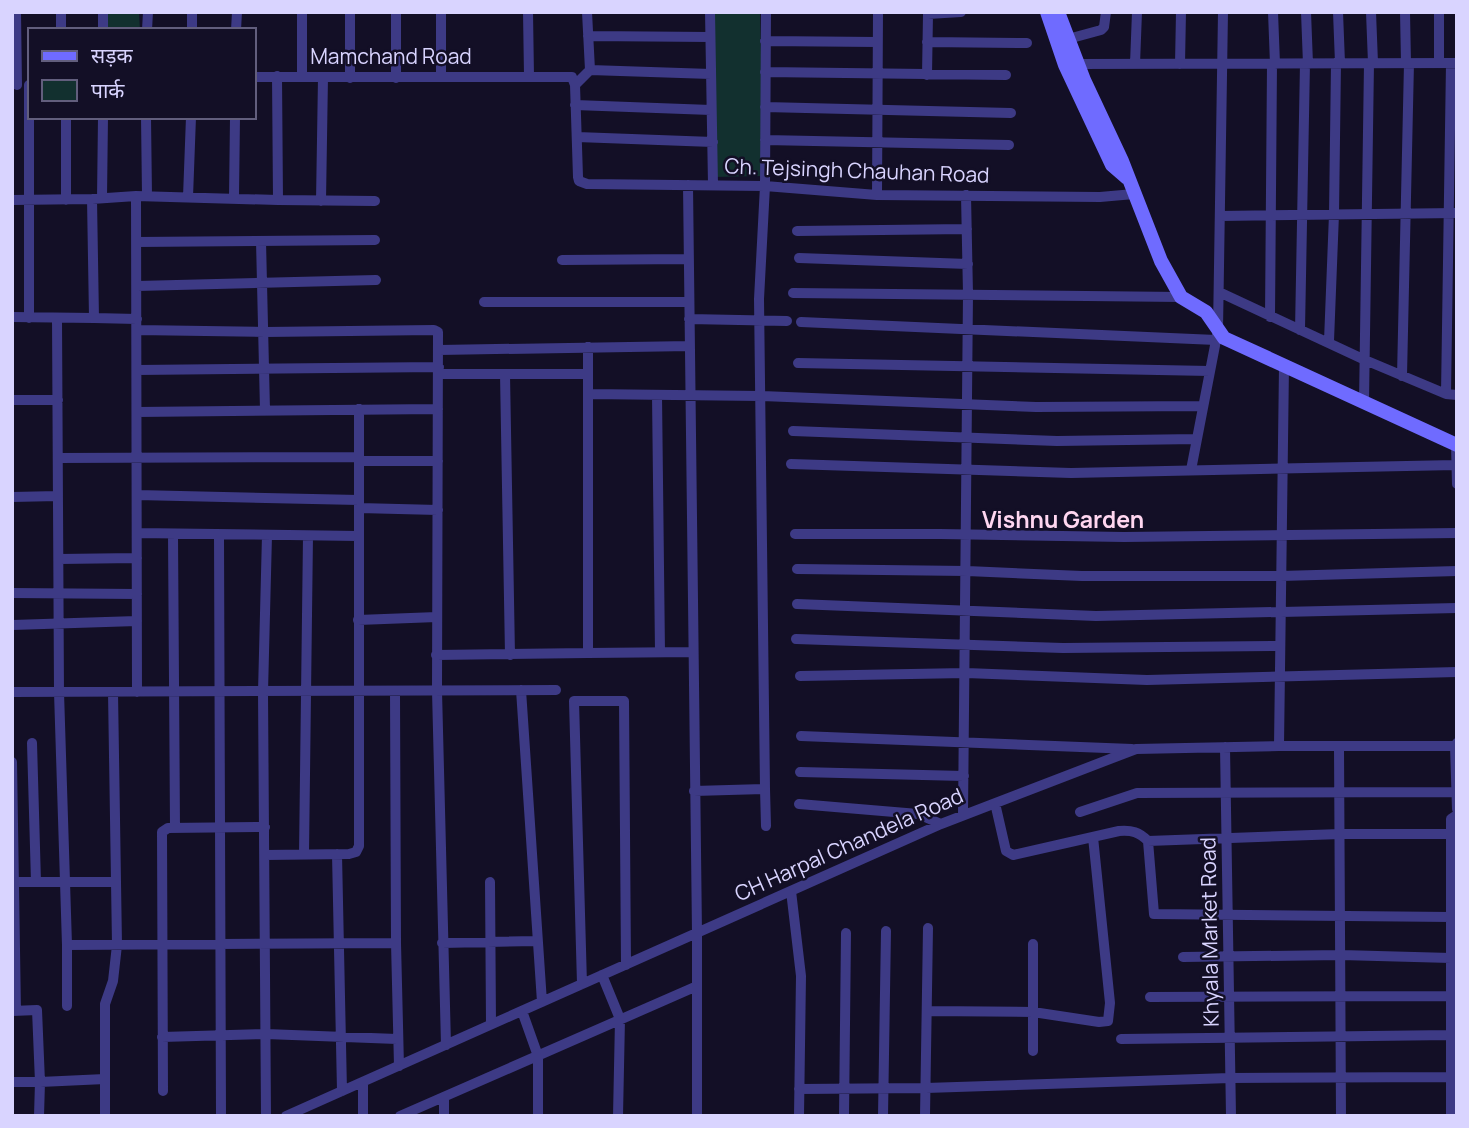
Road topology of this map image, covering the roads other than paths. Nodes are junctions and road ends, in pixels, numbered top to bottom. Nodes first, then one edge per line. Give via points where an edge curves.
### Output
1 (16, 12) edge
2 (302, 12) edge
3 (350, 12) edge
4 (396, 12) edge
5 (441, 12) edge
6 (528, 12) edge
7 (587, 12) edge
8 (710, 12) edge
9 (765, 12) edge
10 (878, 12) edge
11 (961, 12) edge
12 (1047, 12) edge
13 (1058, 12) edge
14 (1106, 12) edge
15 (1137, 12) edge
16 (1181, 12) edge
17 (1223, 12) edge
18 (1273, 12) edge
19 (1306, 12) edge
20 (1338, 12) edge
21 (1371, 12) edge
22 (1405, 12) edge
23 (1439, 12) edge
24 (588, 36) junction
25 (710, 37) junction
26 (1068, 38) junction
27 (765, 41) junction
28 (877, 42) junction
29 (927, 42) junction
30 (1027, 43) dead end
31 (1338, 63) junction
32 (1371, 63) junction
33 (1408, 63) junction
34 (1439, 63) junction
35 (1454, 63) edge
36 (1078, 64) junction
37 (1135, 64) junction
38 (1180, 64) junction
39 (1222, 64) junction
40 (1273, 64) junction
41 (1306, 64) junction
42 (590, 70) junction
43 (765, 72) junction
44 (710, 74) junction
45 (877, 74) junction
46 (927, 75) junction
47 (1006, 75) dead end
48 (277, 76) junction
49 (529, 76) junction
50 (256, 77) edge
51 (302, 77) junction
52 (323, 77) junction
53 (441, 77) junction
54 (350, 78) junction
55 (396, 78) junction
56 (15, 85) edge
57 (575, 85) junction
58 (575, 105) junction
59 (765, 107) junction
60 (711, 110) junction
61 (877, 111) junction
62 (1011, 113) dead end
63 (29, 119) edge
64 (66, 119) edge
65 (103, 119) edge
66 (146, 119) edge
67 (191, 119) edge
68 (235, 119) edge
69 (577, 137) junction
70 (765, 140) junction
71 (713, 142) junction
72 (877, 143) junction
73 (1009, 145) dead end
74 (1128, 179) junction
75 (688, 185) junction
76 (713, 185) junction
77 (765, 186) junction
78 (1134, 194) junction
79 (877, 195) junction
80 (966, 195) junction
81 (141, 196) junction
82 (188, 197) junction
83 (234, 197) junction
84 (97, 199) junction
85 (12, 200) edge
86 (30, 200) junction
87 (66, 200) junction
88 (278, 200) junction
89 (321, 201) junction
90 (374, 201) dead end
91 (1406, 213) junction
92 (1453, 213) edge
93 (1334, 214) junction
94 (1368, 214) junction
95 (1271, 215) junction
96 (1303, 215) junction
97 (1220, 216) junction
98 (967, 229) junction
99 (797, 231) dead end
100 (375, 240) dead end
101 (261, 241) junction
102 (137, 242) junction
103 (799, 258) dead end
104 (689, 259) junction
105 (562, 260) dead end
106 (968, 264) junction
107 (376, 280) dead end
108 (261, 283) junction
109 (137, 286) junction
110 (1219, 292) junction
111 (793, 293) dead end
112 (968, 294) junction
113 (1181, 297) junction
114 (484, 302) dead end
115 (689, 302) junction
116 (12, 317) edge
117 (1270, 317) junction
118 (29, 318) junction
119 (57, 318) junction
120 (94, 318) junction
121 (137, 318) junction
122 (689, 319) junction
123 (760, 320) junction
124 (787, 321) dead end
125 (801, 322) dead end
126 (968, 329) junction
127 (137, 330) junction
128 (1300, 330) junction
129 (265, 332) junction
130 (1217, 335) junction
131 (1329, 341) junction
132 (690, 346) junction
133 (588, 348) junction
134 (439, 350) junction
135 (1365, 360) junction
136 (798, 363) dead end
137 (968, 366) junction
138 (1283, 366) junction
139 (137, 370) junction
140 (265, 370) junction
141 (439, 371) junction
142 (1210, 371) junction
143 (505, 374) junction
144 (588, 374) junction
145 (1402, 376) junction
146 (588, 394) junction
147 (1451, 394) edge
148 (657, 395) junction
149 (690, 395) junction
150 (761, 396) junction
151 (12, 400) edge
152 (58, 400) junction
153 (1364, 402) junction
154 (967, 404) junction
155 (1203, 406) junction
156 (359, 409) junction
157 (438, 409) junction
158 (265, 410) junction
159 (137, 412) junction
160 (793, 431) dead end
161 (967, 437) junction
162 (1197, 439) junction
163 (1456, 445) edge
164 (137, 457) junction
165 (58, 458) junction
166 (359, 459) junction
167 (438, 461) junction
168 (791, 464) dead end
169 (1456, 465) edge
170 (1282, 468) junction
171 (967, 469) junction
172 (1191, 470) junction
173 (1457, 484) edge
174 (137, 495) junction
175 (12, 496) edge
176 (58, 496) junction
177 (359, 504) junction
178 (438, 510) junction
179 (137, 533) junction
180 (1457, 533) edge
181 (795, 534) dead end
182 (967, 534) junction
183 (173, 535) junction
184 (219, 535) junction
185 (267, 535) junction
186 (308, 536) junction
187 (358, 536) junction
188 (1282, 536) junction
189 (137, 558) junction
190 (59, 559) junction
191 (797, 569) dead end
192 (967, 571) junction
193 (1457, 571) edge
194 (1281, 576) junction
195 (12, 593) edge
196 (60, 593) junction
197 (137, 594) junction
198 (797, 604) dead end
199 (1457, 608) edge
200 (966, 610) junction
201 (1281, 612) junction
202 (437, 617) junction
203 (358, 620) junction
204 (137, 621) junction
205 (58, 624) junction
206 (12, 625) edge
207 (796, 639) dead end
208 (966, 645) junction
209 (1280, 646) junction
210 (660, 652) junction
211 (692, 652) junction
212 (588, 653) junction
213 (436, 655) junction
214 (510, 655) junction
215 (1457, 672) edge
216 (965, 673) junction
217 (800, 676) dead end
218 (1280, 677) junction
219 (555, 690) dead end
220 (437, 691) junction
221 (522, 691) junction
222 (12, 692) edge
223 (59, 692) junction
224 (113, 692) junction
225 (136, 692) junction
226 (173, 692) junction
227 (219, 692) junction
228 (264, 692) junction
229 (306, 692) junction
230 (358, 692) junction
231 (395, 692) junction
232 (801, 736) dead end
233 (965, 741) junction
234 (32, 743) dead end
235 (1456, 744) edge
236 (1279, 746) junction
237 (1225, 747) junction
238 (1339, 747) junction
239 (1136, 749) junction
240 (12, 762) edge
241 (800, 772) dead end
242 (964, 776) junction
243 (765, 789) junction
244 (694, 791) junction
245 (1340, 792) junction
246 (1456, 792) edge
247 (1227, 793) junction
248 (995, 803) junction
249 (799, 804) dead end
250 (1457, 809) edge
251 (1080, 812) dead end
252 (1457, 814) edge
253 (963, 815) junction
254 (941, 824) junction
255 (766, 826) dead end
256 (219, 827) junction
257 (265, 827) junction
258 (175, 828) junction
259 (1340, 834) junction
260 (1451, 834) junction
261 (1093, 837) junction
262 (1228, 838) junction
263 (1148, 841) junction
264 (304, 854) junction
265 (337, 854) junction
266 (265, 855) junction
267 (13, 882) edge
268 (36, 882) junction
269 (65, 882) junction
270 (116, 882) junction
271 (490, 882) dead end
272 (791, 891) junction
273 (1454, 898) edge
274 (1229, 914) junction
275 (1340, 916) junction
276 (1451, 917) junction
277 (928, 928) dead end
278 (886, 931) dead end
279 (697, 933) junction
280 (846, 933) dead end
281 (537, 941) junction
282 (492, 942) junction
283 (396, 943) junction
284 (442, 943) junction
285 (161, 944) junction
286 (221, 944) junction
287 (267, 944) junction
288 (338, 944) junction
289 (1033, 944) dead end
290 (67, 945) junction
291 (117, 945) junction
292 (1341, 955) junction
293 (1183, 957) dead end
294 (1229, 957) junction
295 (1451, 958) junction
296 (626, 965) junction
297 (602, 975) junction
298 (1454, 981) edge
299 (582, 984) junction
300 (697, 986) junction
301 (1341, 995) junction
302 (1229, 996) junction
303 (1451, 996) junction
304 (1150, 997) dead end
305 (542, 1002) junction
306 (67, 1006) dead end
307 (14, 1011) edge
308 (522, 1011) junction
309 (927, 1011) junction
310 (1033, 1012) junction
311 (620, 1019) junction
312 (491, 1024) junction
313 (266, 1034) junction
314 (221, 1035) junction
315 (1341, 1035) junction
316 (1451, 1035) junction
317 (339, 1036) junction
318 (162, 1037) junction
319 (1230, 1037) junction
320 (397, 1038) junction
321 (1122, 1039) dead end
322 (446, 1045) junction
323 (1033, 1051) dead end
324 (538, 1055) junction
325 (1454, 1065) edge
326 (399, 1066) junction
327 (1230, 1077) junction
328 (1451, 1077) junction
329 (1342, 1078) junction
330 (105, 1079) junction
331 (12, 1082) edge
332 (40, 1082) junction
333 (363, 1082) junction
334 (844, 1088) junction
335 (883, 1088) junction
336 (926, 1088) junction
337 (799, 1089) junction
338 (163, 1091) dead end
339 (342, 1091) junction
340 (444, 1097) junction
341 (39, 1116) edge
342 (105, 1116) edge
343 (221, 1116) edge
344 (266, 1116) edge
345 (286, 1116) edge
346 (363, 1116) edge
347 (400, 1116) edge
348 (444, 1116) edge
349 (538, 1116) edge
350 (618, 1116) edge
351 (697, 1116) edge
352 (799, 1116) edge
353 (844, 1116) edge
354 (883, 1116) edge
355 (925, 1116) edge
356 (1231, 1116) edge
357 (1341, 1116) edge
358 (1451, 1116) edge

1 - 56 street
2 - 51 street
3 - 54 street
4 - 55 street
5 - 53 street
6 - 49 street
7 - 24 street
8 - 25 street
9 - 27 street
10 - 28 street
11 - 29 street via 928,14
12 - 74 street via 1065,65 1112,165
13 - 26 street
14 - 26 street via 1101,30
15 - 37 street
16 - 38 street
17 - 39 street
18 - 40 street
19 - 41 street
20 - 31 street
21 - 32 street
22 - 33 street
23 - 34 street
24 - 25 street
24 - 42 street
25 - 44 street
26 - 36 street
27 - 28 street
27 - 43 street
28 - 45 street
29 - 30 street
29 - 46 street
31 - 32 street
31 - 41 street
31 - 93 street
32 - 33 street
32 - 94 street
33 - 34 street
33 - 91 street
34 - 35 street
35 - 92 street
36 - 37 street
36 - 74 street
37 - 38 street
38 - 39 street
39 - 40 street
39 - 97 street
40 - 41 street
40 - 95 street
41 - 96 street
42 - 44 street
42 - 57 street
43 - 45 street
43 - 59 street
44 - 60 street
45 - 46 street
45 - 61 street
46 - 47 street
48 - 50 street, Mamchand Road
48 - 51 street, Mamchand Road
48 - 88 street
49 - 53 street, Mamchand Road
49 - 57 street, Mamchand Road via 570,77
51 - 52 street, Mamchand Road
52 - 54 street, Mamchand Road
52 - 89 street
53 - 55 street, Mamchand Road
54 - 55 street, Mamchand Road
57 - 58 street
58 - 60 street
58 - 69 street
59 - 61 street
59 - 70 street
60 - 71 street
61 - 62 street
61 - 72 street
63 - 86 street
64 - 87 street
65 - 84 street
66 - 81 street
67 - 82 street
68 - 83 street
69 - 71 street
69 - 75 street, Ch. Tejsingh Chauhan Road via 579,181
70 - 72 street
70 - 77 street
71 - 76 street
72 - 73 street
72 - 79 street
74 - 78 street
75 - 76 street, Ch. Tejsingh Chauhan Road
75 - 104 street
76 - 77 street, Ch. Tejsingh Chauhan Road
77 - 79 street, Ch. Tejsingh Chauhan Road
77 - 123 street
78 - 80 street, Ch. Tejsingh Chauhan Road
78 - 113 street
79 - 80 street, Ch. Tejsingh Chauhan Road
80 - 98 street
81 - 82 street
81 - 84 street
81 - 102 street
82 - 83 street
83 - 88 street
84 - 87 street
84 - 120 street
85 - 86 street
86 - 87 street
86 - 118 street
88 - 89 street
89 - 90 street
91 - 92 street
91 - 94 street
91 - 145 street
92 - 147 street
93 - 94 street
93 - 96 street
93 - 131 street
94 - 135 street
95 - 96 street
95 - 97 street
95 - 117 street
96 - 128 street
97 - 110 street
98 - 99 street
98 - 106 street
100 - 101 street
101 - 102 street
101 - 108 street
102 - 109 street
103 - 106 street
104 - 105 street
104 - 115 street
106 - 112 street
107 - 108 street
108 - 109 street
108 - 129 street
109 - 121 street
110 - 117 street
110 - 130 street
111 - 112 street
112 - 113 street
112 - 126 street
113 - 130 street via 1206,312
114 - 115 street
115 - 122 street
116 - 118 street
117 - 128 street
118 - 119 street
119 - 120 street
119 - 152 street
120 - 121 street
121 - 127 street
122 - 123 street
122 - 132 street
123 - 124 street
123 - 150 street
125 - 126 street
126 - 130 street
126 - 137 street
127 - 129 street
127 - 139 street
128 - 131 street
129 - 134 street via 434,330 439,334
129 - 140 street
130 - 138 street
130 - 142 street
131 - 135 street
132 - 133 street
132 - 149 street
133 - 134 street
133 - 144 street
134 - 141 street
135 - 145 street
135 - 153 street
136 - 137 street
137 - 142 street
137 - 154 street
138 - 153 street
138 - 170 street
139 - 140 street
139 - 159 street
140 - 141 street
140 - 158 street
141 - 143 street
141 - 157 street
142 - 155 street
143 - 144 street
143 - 214 street
144 - 146 street
145 - 147 street
146 - 148 street
146 - 212 street
148 - 149 street
148 - 210 street
149 - 150 street
149 - 211 street
150 - 154 street
150 - 243 street
151 - 152 street
152 - 165 street
153 - 163 street
154 - 155 street
154 - 161 street
155 - 162 street
156 - 157 street
156 - 158 street
156 - 166 street
157 - 167 street
158 - 159 street
159 - 164 street
160 - 161 street
161 - 162 street
161 - 171 street
162 - 172 street
163 - 169 street
164 - 165 street
164 - 166 street
164 - 174 street
165 - 176 street
166 - 167 street
166 - 177 street
167 - 178 street
168 - 171 street
169 - 170 street
169 - 173 street
170 - 172 street
170 - 188 street
171 - 172 street via 1071,473
171 - 182 street
174 - 177 street
174 - 179 street
175 - 176 street
176 - 190 street
177 - 178 street
177 - 187 street
178 - 202 street
179 - 183 street
179 - 189 street
180 - 188 street
181 - 182 street
182 - 188 street
182 - 192 street
183 - 184 street
183 - 226 street
184 - 185 street
184 - 227 street
185 - 186 street
185 - 228 street
186 - 187 street
186 - 229 street
187 - 203 street
188 - 194 street
189 - 190 street
189 - 197 street
190 - 196 street
191 - 192 street
192 - 194 street
192 - 200 street
193 - 194 street
194 - 201 street
195 - 196 street
196 - 197 street
196 - 205 street
197 - 204 street
198 - 200 street
199 - 201 street
200 - 201 street via 1096,616
200 - 208 street
201 - 209 street
202 - 203 street
202 - 213 street
203 - 230 street
204 - 205 street
204 - 225 street
205 - 206 street
205 - 223 street
207 - 208 street
208 - 209 street
208 - 216 street
209 - 218 street
210 - 211 street
210 - 212 street
211 - 244 street
212 - 214 street
213 - 214 street
213 - 220 street
215 - 218 street
216 - 217 street
216 - 218 street via 1147,680
216 - 233 street
218 - 236 street
219 - 221 street
220 - 221 street
220 - 231 street
220 - 284 street
221 - 281 street
222 - 223 street
223 - 224 street
223 - 269 street
224 - 225 street
224 - 270 street
225 - 226 street
226 - 227 street
226 - 258 street
227 - 228 street
227 - 256 street
228 - 229 street
228 - 257 street
229 - 230 street
229 - 264 street
230 - 231 street
230 - 265 street via 359,846 353,853
231 - 283 street
232 - 233 street
233 - 239 street
233 - 242 street
234 - 268 street
235 - 238 street, CH Harpal Chandela Road
235 - 246 street
236 - 237 street, CH Harpal Chandela Road
236 - 238 street, CH Harpal Chandela Road
237 - 239 street, CH Harpal Chandela Road
237 - 247 street, Khyala Market Road
238 - 245 street
239 - 248 street, CH Harpal Chandela Road
240 - 267 street
241 - 242 street
242 - 253 street
243 - 244 street
243 - 255 street
244 - 279 street
245 - 246 street
245 - 247 street
245 - 259 street
246 - 250 street
247 - 251 street via 1137,793
247 - 262 street, Khyala Market Road
248 - 253 street, CH Harpal Chandela Road
248 - 261 street via 1006,850 1013,855
249 - 254 street via 918,814
252 - 260 street via 1451,819
253 - 254 street, CH Harpal Chandela Road
254 - 272 street, CH Harpal Chandela Road
256 - 257 street
256 - 258 street
256 - 286 street
257 - 266 street
258 - 285 street via 162,832
259 - 260 street
259 - 262 street
259 - 275 street
260 - 273 street
261 - 263 street via 1130,830
261 - 310 street via 1108,1021
262 - 263 street
262 - 274 street, Khyala Market Road
263 - 274 street via 1154,914
264 - 265 street
264 - 266 street
265 - 288 street
266 - 287 street
267 - 268 street
267 - 307 street
268 - 269 street
269 - 270 street
269 - 290 street
270 - 291 street
271 - 282 street
272 - 279 street, CH Harpal Chandela Road
272 - 337 street via 800,967
273 - 276 street
274 - 275 street
274 - 294 street, Khyala Market Road
275 - 276 street
275 - 292 street
276 - 295 street
277 - 309 street
278 - 335 street
279 - 296 street, CH Harpal Chandela Road
279 - 300 street
280 - 334 street
281 - 282 street
281 - 305 street
282 - 284 street
282 - 312 street
283 - 288 street
283 - 320 street
284 - 322 street
285 - 286 street
285 - 291 street
285 - 318 street
286 - 287 street
286 - 314 street
287 - 288 street
287 - 313 street
288 - 317 street
289 - 310 street
290 - 291 street
290 - 306 street
291 - 330 street via 105,1004
292 - 294 street
292 - 295 street
292 - 301 street
293 - 294 street
294 - 302 street, Khyala Market Road
295 - 298 street
296 - 297 street, CH Harpal Chandela Road
296 - 299 street via 624,701 574,701
297 - 299 street, CH Harpal Chandela Road
297 - 311 street
298 - 303 street
299 - 305 street, CH Harpal Chandela Road
300 - 311 street
300 - 351 street
301 - 302 street
301 - 303 street
301 - 315 street
302 - 304 street
302 - 319 street, Khyala Market Road
303 - 316 street
305 - 308 street, CH Harpal Chandela Road
307 - 332 street via 37,1010
308 - 312 street, CH Harpal Chandela Road
308 - 324 street
309 - 310 street
309 - 336 street
310 - 323 street
311 - 324 street
311 - 350 street
312 - 322 street, CH Harpal Chandela Road
313 - 314 street
313 - 317 street
313 - 344 street
314 - 318 street
314 - 343 street
315 - 316 street
315 - 319 street
315 - 329 street
316 - 325 street
317 - 320 street
317 - 339 street
318 - 338 street
319 - 321 street
319 - 327 street, Khyala Market Road
320 - 326 street
322 - 326 street, CH Harpal Chandela Road
324 - 340 street
324 - 349 street
325 - 328 street
326 - 333 street, CH Harpal Chandela Road
327 - 329 street
327 - 336 street
327 - 356 street, Khyala Market Road
328 - 329 street
328 - 358 street
329 - 357 street
330 - 332 street
330 - 342 street
331 - 332 street
332 - 341 street
333 - 339 street, CH Harpal Chandela Road
333 - 346 street
334 - 335 street
334 - 337 street
334 - 353 street
335 - 336 street
335 - 354 street
336 - 355 street
337 - 352 street
339 - 345 street, CH Harpal Chandela Road
340 - 347 street
340 - 348 street

